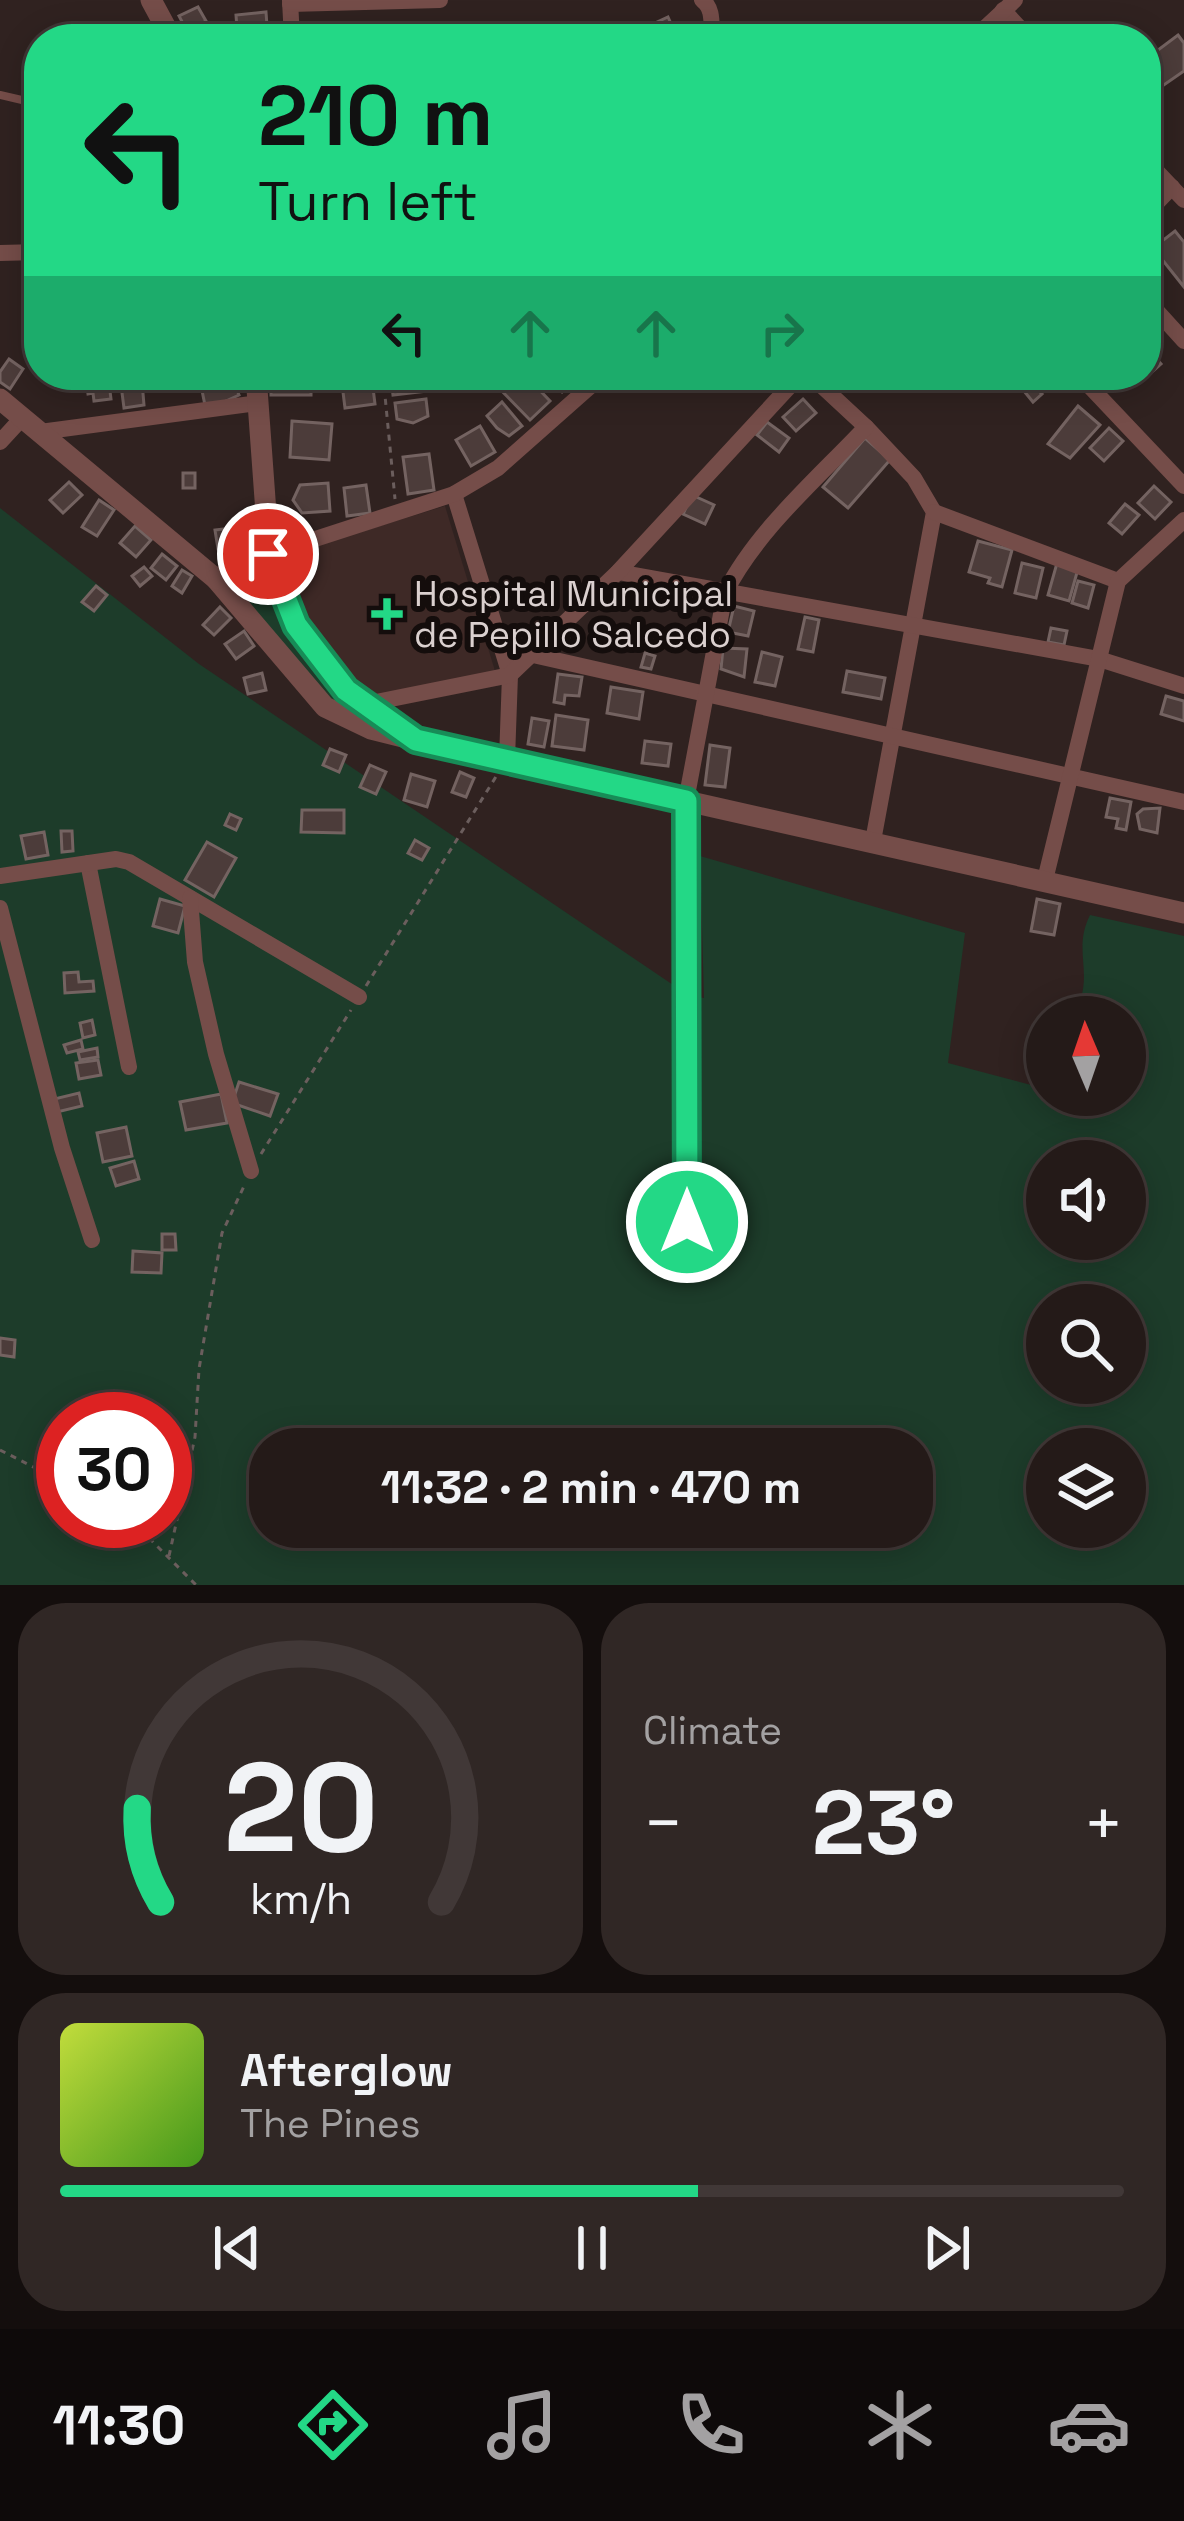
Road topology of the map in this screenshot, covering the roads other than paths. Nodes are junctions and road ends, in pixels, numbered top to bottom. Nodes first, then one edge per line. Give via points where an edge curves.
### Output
1 (440, 0) edge
2 (290, 2) edge
3 (1161, 316) edge
4 (1184, 341) edge
5 (257, 390) edge
6 (586, 390) edge
7 (786, 390) edge
8 (826, 390) edge
9 (1093, 390) edge
10 (0, 399) edge
11 (258, 403) junction
12 (31, 424) junction
13 (866, 427) junction
14 (0, 442) edge
15 (1184, 486) edge
16 (454, 494) junction
17 (934, 512) junction
18 (1184, 520) edge
19 (268, 554) junction
20 (618, 572) junction
21 (216, 579) junction
22 (1118, 581) junction
23 (724, 593) junction
24 (913, 624) junction
25 (533, 655) junction
26 (1099, 659) junction
27 (510, 675) junction
28 (1184, 686) edge
29 (706, 694) junction
30 (366, 704) junction
31 (892, 736) junction
32 (416, 740) junction
33 (507, 759) junction
34 (1071, 776) junction
35 (686, 801) junction
36 (1184, 802) edge
37 (873, 841) junction
38 (88, 863) junction
39 (0, 876) edge
40 (1045, 880) junction
41 (190, 898) junction
42 (0, 908) edge
43 (1184, 913) edge
44 (359, 997) road end
45 (129, 1067) dead end
46 (250, 1171) road end
47 (687, 1222) dead end
48 (92, 1240) dead end

1 - 2 street
3 - 4 street
5 - 11 street
6 - 16 street via 498,468
7 - 20 street
8 - 13 street
9 - 15 street
10 - 12 street
11 - 12 street
11 - 19 street
12 - 14 street
12 - 21 street
13 - 17 street
13 - 23 street via 762,537
16 - 19 street
16 - 27 street
17 - 22 street
17 - 24 street
18 - 22 street
19 - 21 street
19 - 30 street via 296,625
20 - 23 street
20 - 25 street
21 - 32 street via 325,707
22 - 26 street
23 - 24 street
23 - 29 street
24 - 26 street
24 - 31 street
25 - 27 street
25 - 29 street
26 - 28 street
26 - 34 street
27 - 30 street
27 - 33 street
29 - 31 street
29 - 35 street
30 - 32 street
31 - 34 street
31 - 37 street
32 - 33 street
33 - 35 street
34 - 36 street
34 - 40 street
35 - 37 street
35 - 47 street
37 - 40 street
38 - 39 street
38 - 41 street via 129,862
38 - 45 street
40 - 43 street
41 - 44 street
41 - 46 street via 194,962
42 - 48 street

